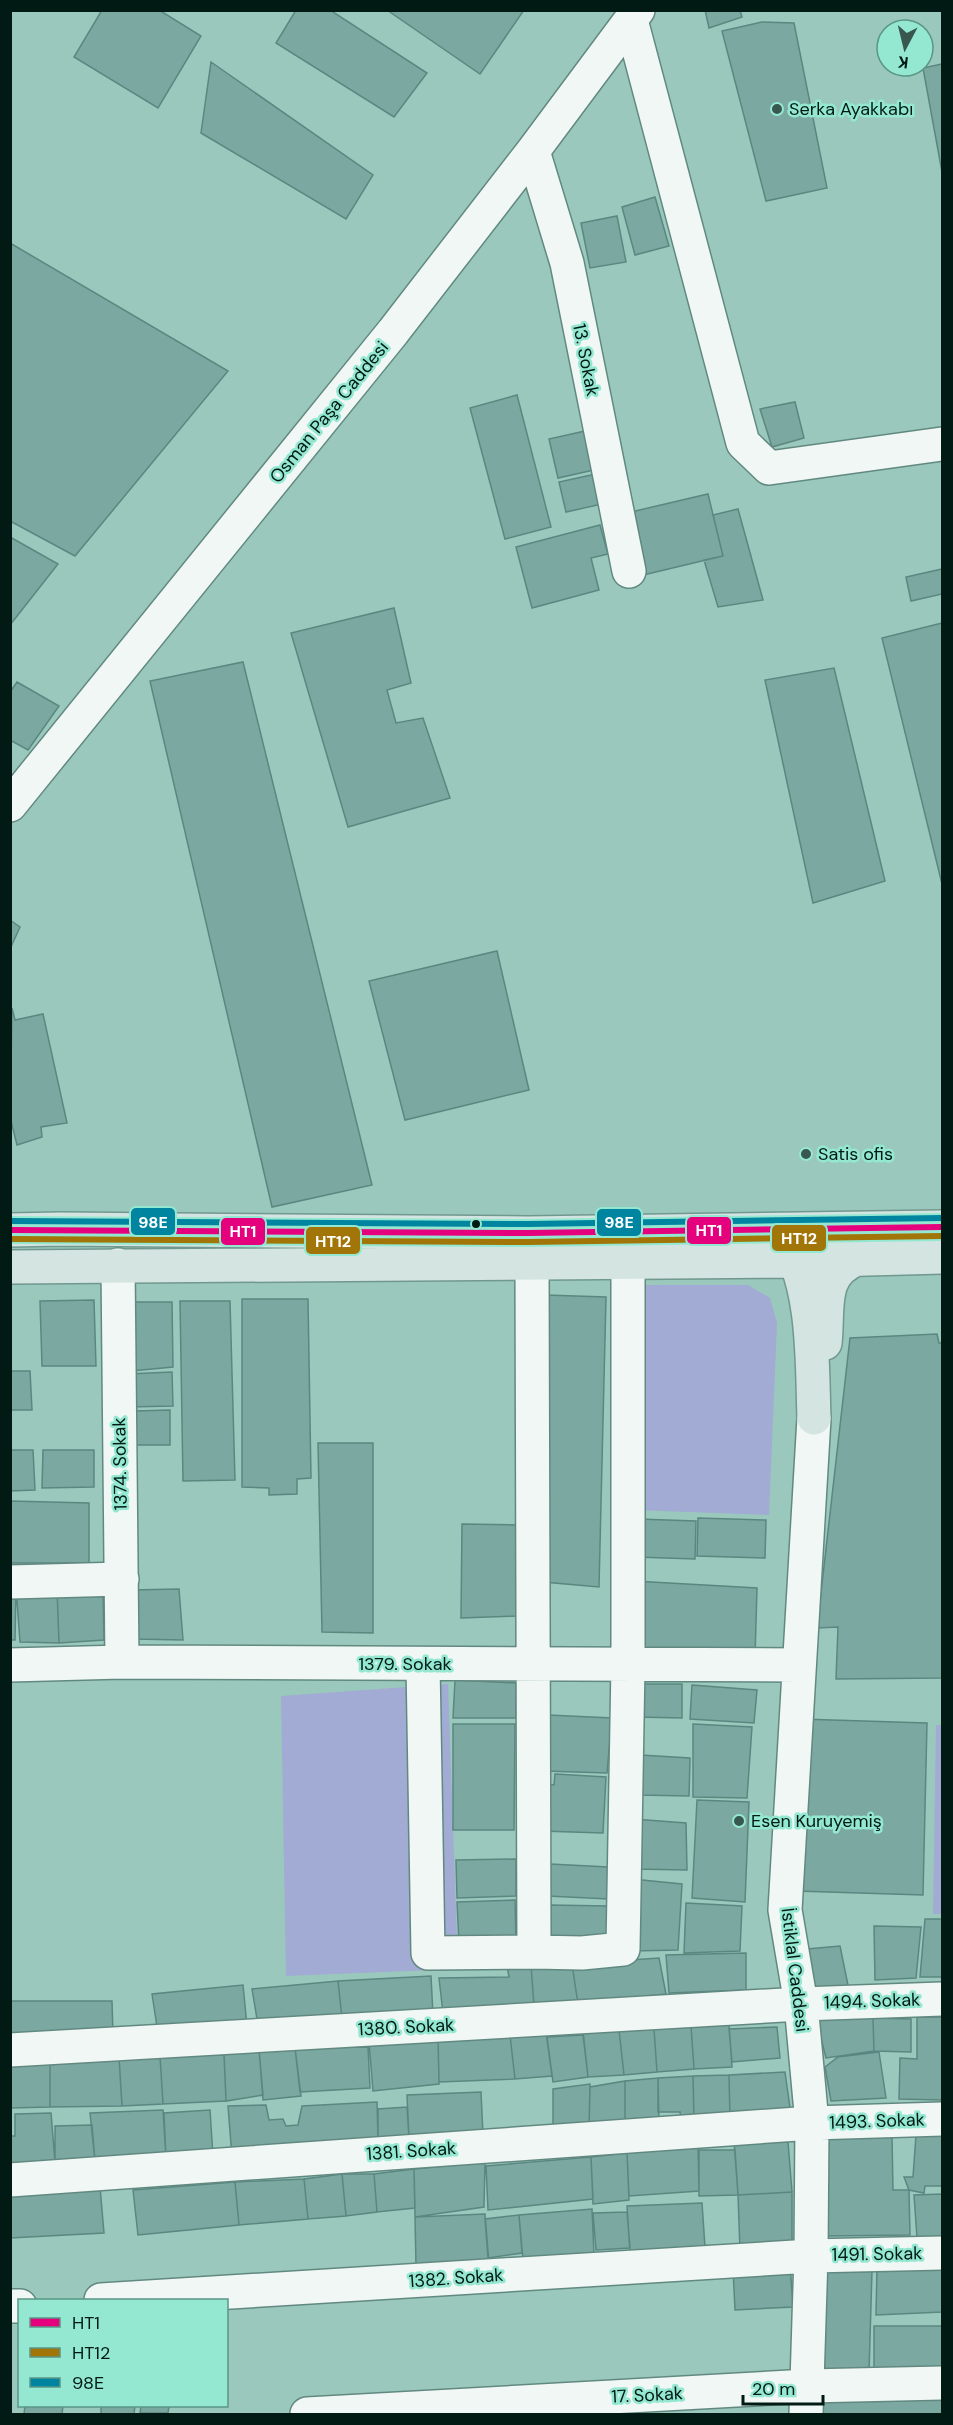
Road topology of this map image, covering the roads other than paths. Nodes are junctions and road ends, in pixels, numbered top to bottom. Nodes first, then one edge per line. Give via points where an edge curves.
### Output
1 (635, 15) edge
2 (533, 152) junction
3 (942, 444) edge
4 (629, 571) dead end
5 (10, 805) edge
6 (942, 1227) edge
7 (10, 1230) edge
8 (742, 1230) junction
9 (942, 1257) edge
10 (857, 1259) junction
11 (795, 1261) junction
12 (532, 1262) junction
13 (628, 1262) junction
14 (118, 1265) junction
15 (10, 1267) edge
16 (814, 1418) junction
17 (122, 1579) junction
18 (10, 1582) edge
19 (122, 1662) junction
20 (423, 1664) junction
21 (10, 1665) edge
22 (533, 1665) junction
23 (628, 1665) junction
24 (799, 1665) junction
25 (534, 1952) junction
26 (942, 1999) edge
27 (801, 2004) junction
28 (10, 2050) edge
29 (942, 2119) edge
30 (812, 2123) junction
31 (10, 2180) edge
32 (942, 2253) edge
33 (811, 2256) junction
34 (133, 2299) edge
35 (942, 2383) edge
36 (807, 2401) edge
37 (307, 2415) edge

1 - 2 street, Osman Paşa Caddesi
1 - 3 street via 743,443 769,468
2 - 4 street, 13. Sokak via 567,263
2 - 5 street, Osman Paşa Caddesi
6 - 8 main road
7 - 8 main road
8 - 11 main road via 778,1236
9 - 10 main road
10 - 11 main road
10 - 16 main road via 837,1272 829,1287 825,1350
11 - 13 main road
11 - 16 main road via 812,1338
12 - 13 main road
12 - 14 main road
12 - 22 street
13 - 23 street
14 - 15 main road
14 - 17 street, 1374. Sokak
16 - 24 street, İstiklal Caddesi
17 - 18 street
17 - 19 street, 1374. Sokak
19 - 20 street, 1379. Sokak
19 - 21 street, 1379. Sokak
20 - 22 street, 1379. Sokak
20 - 25 street via 428,1953
22 - 23 street, 1379. Sokak
22 - 25 street
23 - 24 street, 1379. Sokak
23 - 25 street via 623,1949
24 - 27 street, İstiklal Caddesi via 785,1910
26 - 27 street, 1494. Sokak
27 - 28 street, 1380. Sokak
27 - 30 street, İstiklal Caddesi
29 - 30 street, 1493. Sokak
30 - 31 street, 1381. Sokak
30 - 33 street, İstiklal Caddesi
32 - 33 street, 1491. Sokak
33 - 34 street, 1382. Sokak
33 - 36 street, İstiklal Caddesi
35 - 36 street, 17. Sokak
36 - 37 street, 17. Sokak

